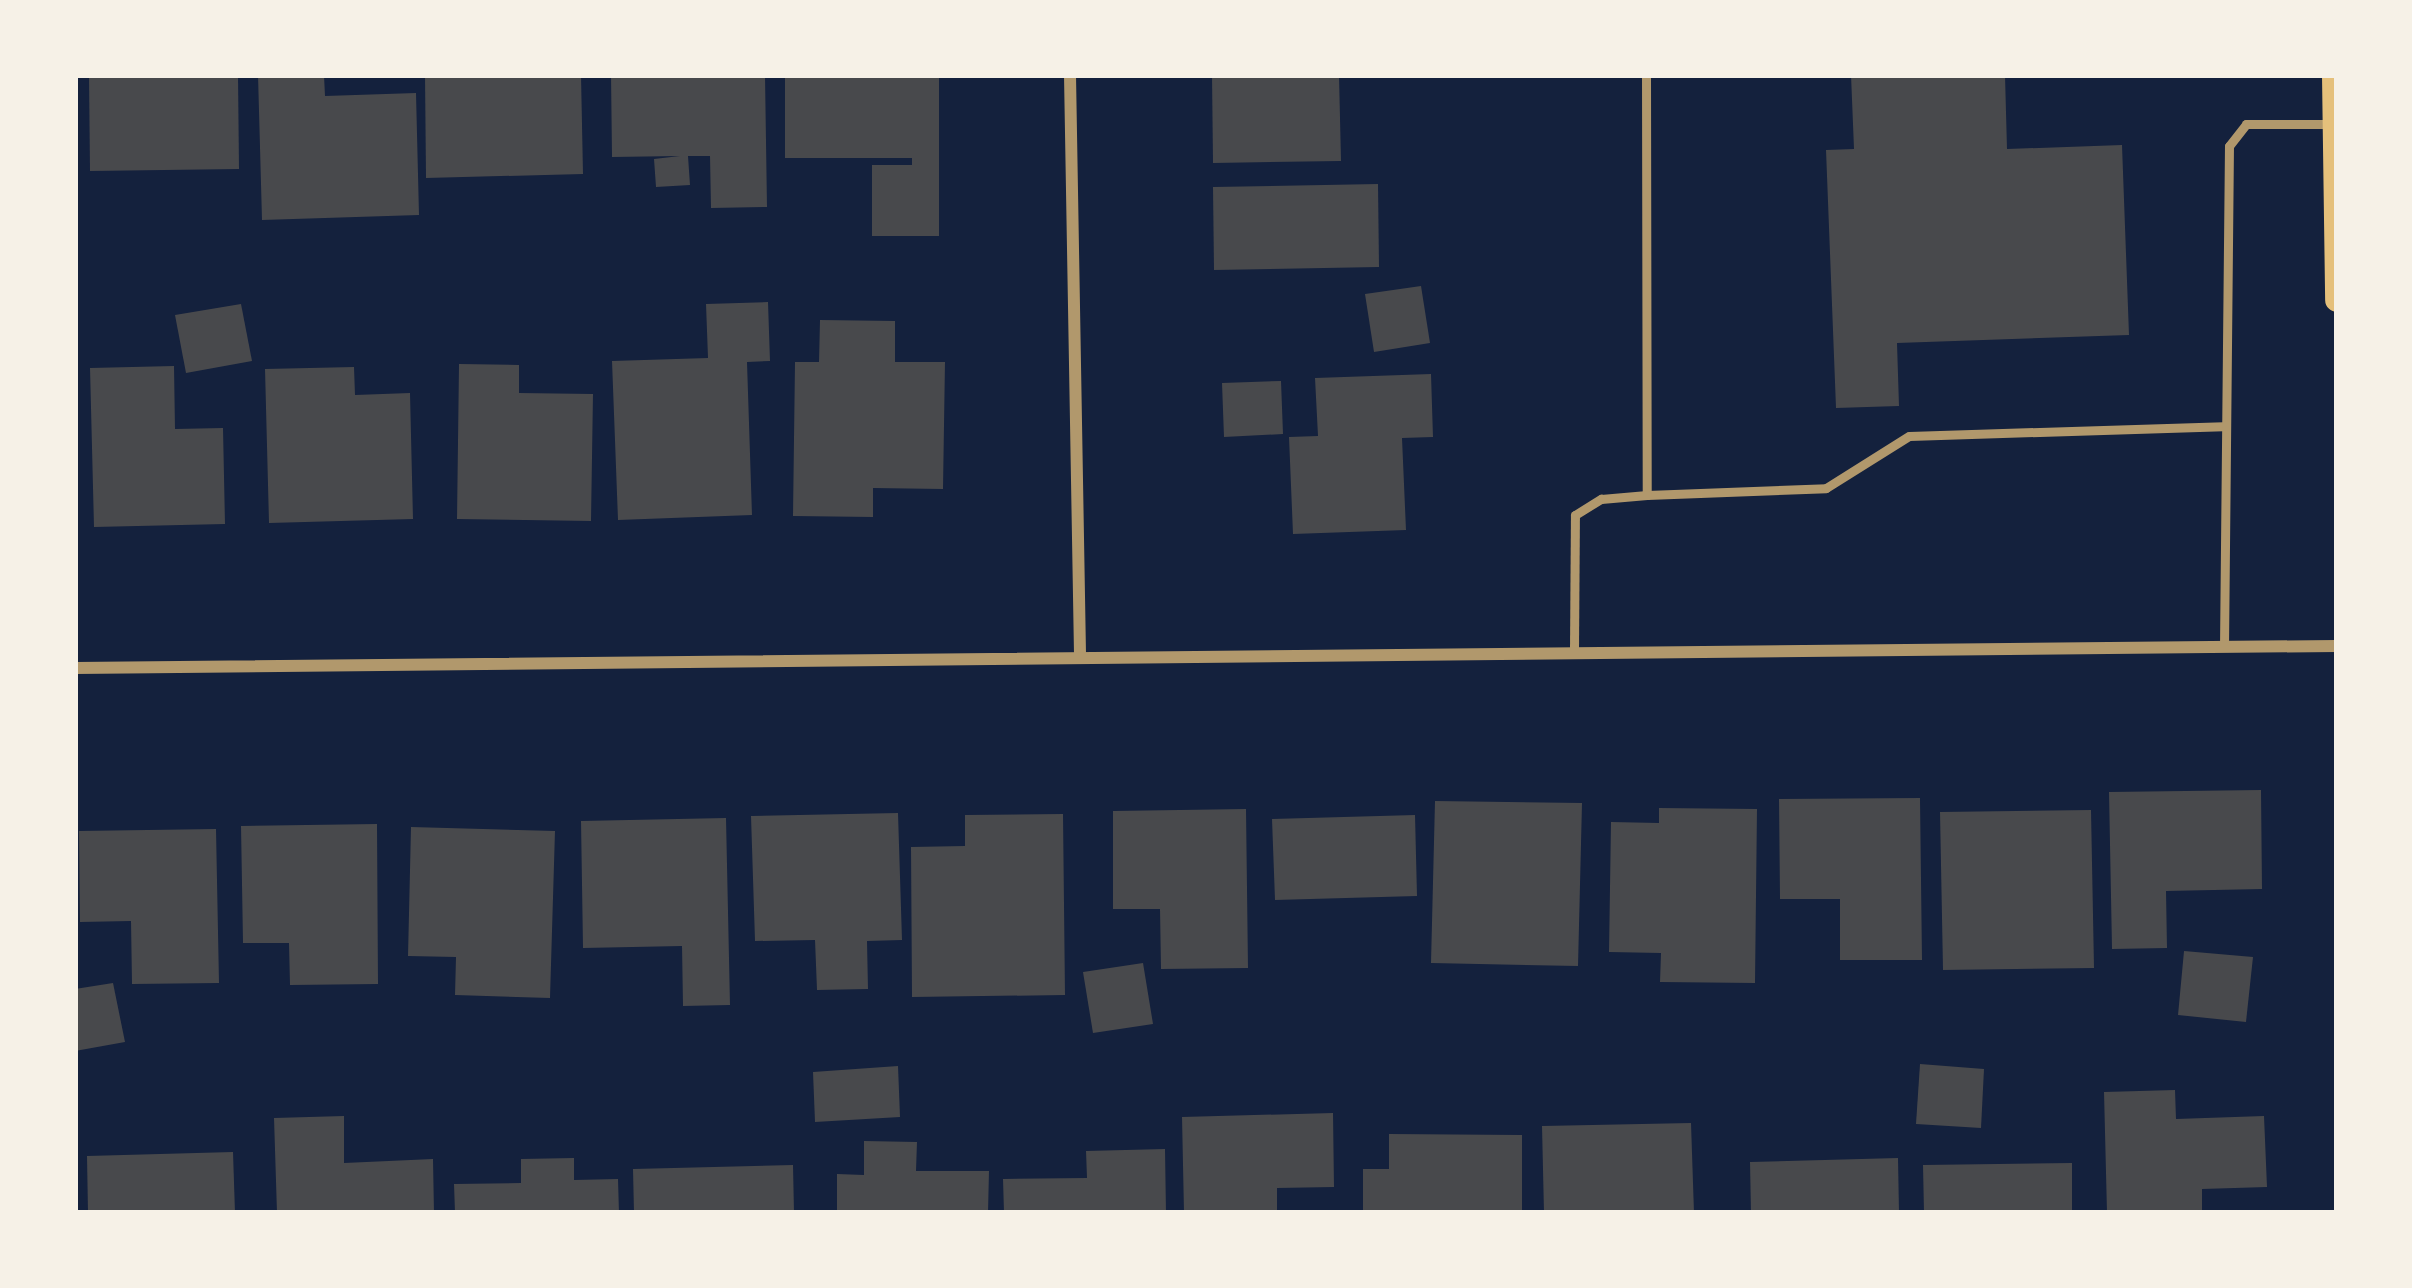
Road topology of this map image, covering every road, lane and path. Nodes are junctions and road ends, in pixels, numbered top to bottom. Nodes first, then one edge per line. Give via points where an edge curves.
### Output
1 (1070, 75) edge
2 (1646, 75) edge
3 (2334, 75) edge
4 (2335, 123) edge
5 (2337, 300) edge
6 (2223, 426) junction
7 (1647, 495) junction
8 (2224, 646) junction
9 (2337, 646) edge
10 (1574, 650) junction
11 (1080, 653) junction
12 (75, 668) edge

1 - 11 street
2 - 7 lane
3 - 4 main road
4 - 5 main road
4 - 6 lane via 2246,124 2228,146
6 - 7 lane via 1909,436 1826,488
6 - 8 lane
7 - 10 lane via 1601,500 1575,515
8 - 9 street
8 - 10 street
10 - 11 street
11 - 12 street

